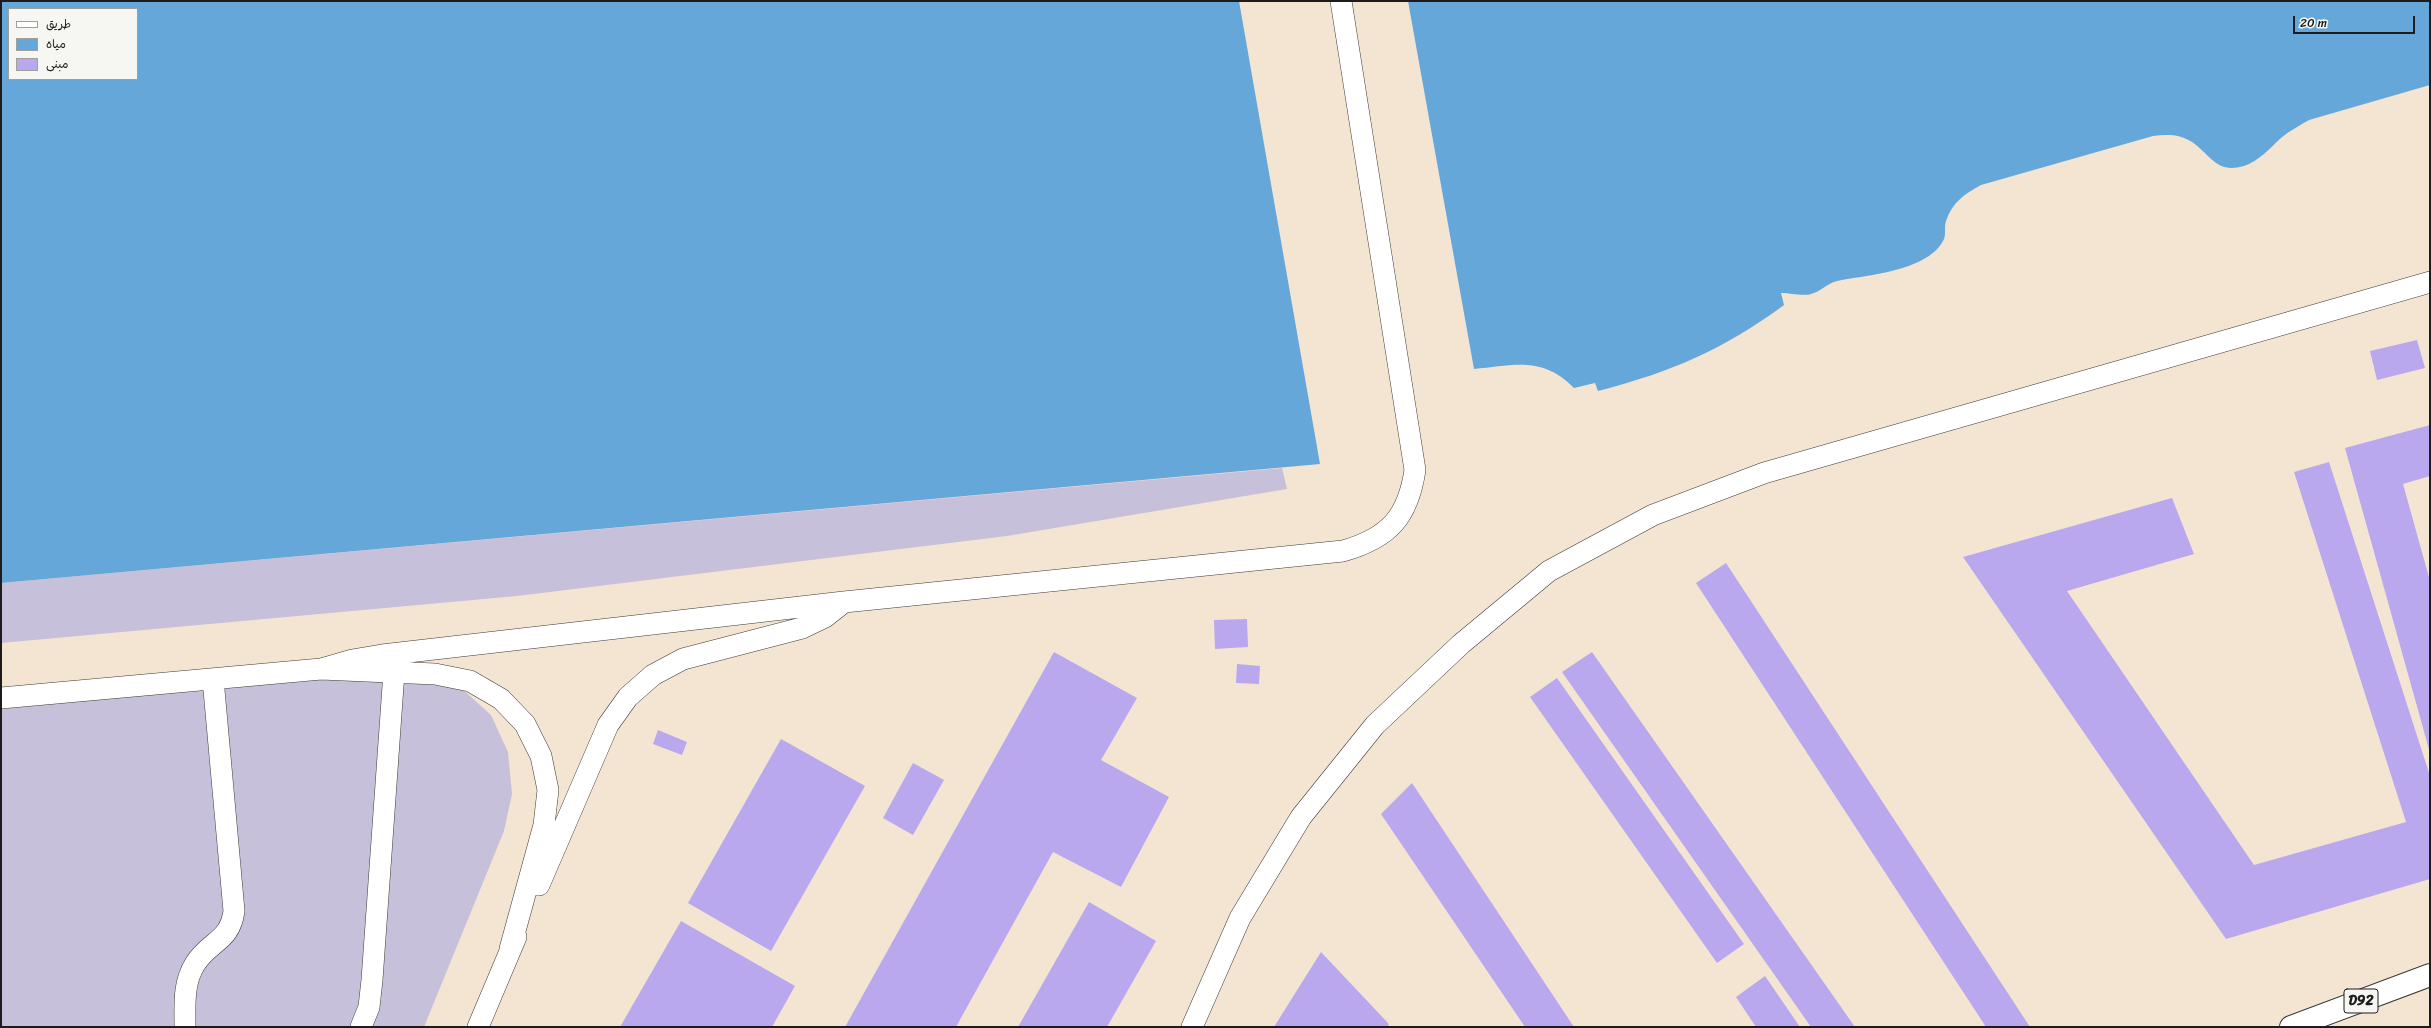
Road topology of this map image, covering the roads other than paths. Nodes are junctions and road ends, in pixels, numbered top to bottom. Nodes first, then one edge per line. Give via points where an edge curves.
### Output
1 (1341, 1) edge
2 (2430, 282) edge
3 (844, 602) junction
4 (321, 669) junction
5 (394, 672) junction
6 (213, 679) junction
7 (1, 698) edge
8 (510, 949) junction
9 (2430, 974) edge
10 (185, 1027) edge
11 (361, 1027) edge
12 (478, 1027) edge
13 (1192, 1027) edge
14 (2291, 1027) edge

1 - 3 lane via 1415,470 1411,494 1401,515 1386,533 1366,545 1343,551
2 - 13 lane via 1764,473 1653,514 1549,570 1461,644 1376,725 1301,816 1240,918
3 - 4 lane via 382,655
3 - 8 lane via 825,617 802,628 683,659 653,675 628,697 608,725
4 - 5 lane
4 - 6 lane
5 - 8 lane via 435,674 470,681 501,699 525,724 542,756 548,790 544,825
5 - 11 lane via 372,980 369,1007
6 - 7 lane
6 - 10 lane via 234,911 232,923 225,936 203,954 188,979
8 - 12 lane
9 - 14 main road, D92

